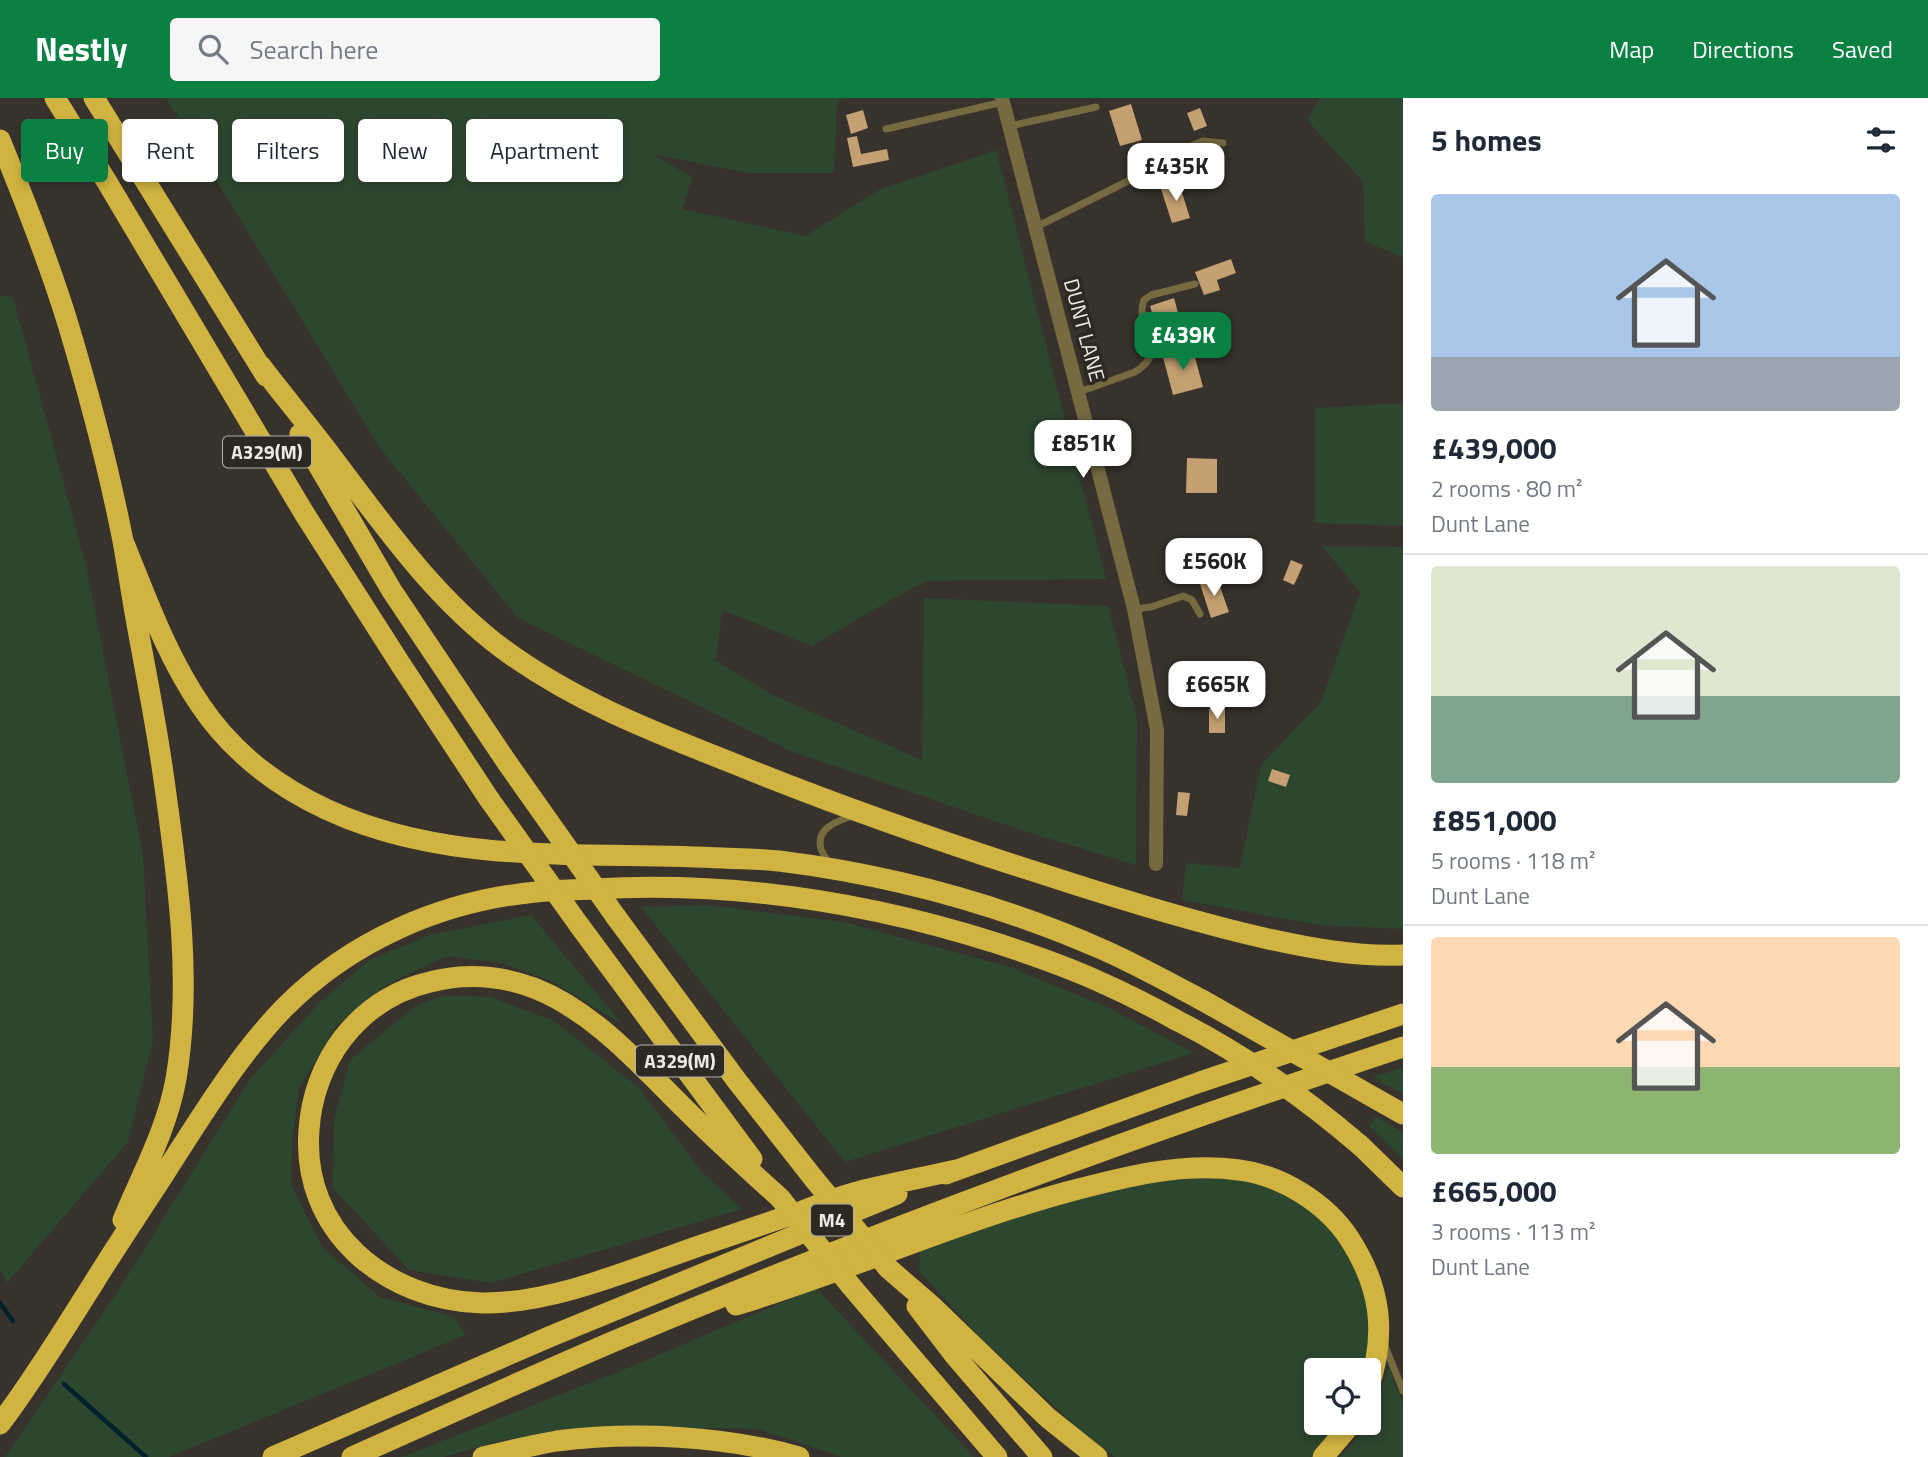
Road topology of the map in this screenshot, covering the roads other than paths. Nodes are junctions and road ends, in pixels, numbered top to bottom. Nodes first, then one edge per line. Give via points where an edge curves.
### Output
1 (55, 98) edge
2 (94, 98) edge
3 (1002, 100) edge
4 (1096, 107) dead end
5 (1009, 126) junction
6 (886, 129) dead end
7 (0, 141) edge
8 (1223, 143) dead end
9 (1036, 227) junction
10 (1195, 284) dead end
11 (260, 365) junction
12 (1079, 392) junction
13 (123, 541) junction
14 (1134, 609) junction
15 (1200, 614) dead end
16 (859, 813) junction
17 (1156, 864) dead end
18 (832, 869) junction
19 (1403, 955) edge
20 (1403, 1014) edge
21 (1403, 1047) edge
22 (1403, 1114) edge
23 (956, 1170) junction
24 (1403, 1187) edge
25 (780, 1198) junction
26 (103, 1268) junction
27 (888, 1268) junction
28 (1380, 1337) junction
29 (615, 1341) junction
30 (1377, 1358) edge
31 (1403, 1391) edge
32 (0, 1424) edge
33 (1342, 1435) edge
34 (273, 1457) edge
35 (352, 1457) edge
36 (484, 1457) edge
37 (799, 1457) edge
38 (996, 1457) edge
39 (1042, 1457) edge
40 (1097, 1457) edge
41 (1323, 1457) edge

1 - 25 highway, A329(M), bridge via 304,513 489,799
2 - 11 highway, A329(M)
3 - 5 street, DUNT LANE
3 - 6 lane
4 - 5 lane
5 - 9 street, DUNT LANE
7 - 13 highway via 67,323
8 - 9 lane via 1203,141 1160,159 1128,181
9 - 12 street, DUNT LANE
10 - 12 lane via 1144,300 1142,311 1152,349 1142,367
11 - 16 highway via 412,561 501,648 610,712
11 - 27 highway, A329(M), bridge via 392,590 508,764 737,1081
12 - 14 street, DUNT LANE
13 - 18 highway via 164,642 202,708 260,769 327,811 392,834 478,849 775,860
13 - 26 highway via 167,801 182,949 183,1020 172,1100
14 - 15 lane via 1183,596 1192,600
14 - 17 street, DUNT LANE via 1157,730
16 - 18 lane via 829,824 821,836 821,849
16 - 19 highway via 1103,894 1235,931 1322,949
18 - 22 highway, bridge via 928,889 1023,918 1109,952
20 - 23 highway, M4
21 - 29 highway, M4 via 1038,1174
23 - 25 highway via 851,1194 541,1297 460,1301 425,1294 385,1276 338,1234 320,1201 310,1165 313,1101 339,1043 377,1005 429,982 460,976 497,978 534,988 575,1009 639,1063
23 - 34 highway, M4 via 549,1336
24 - 26 highway, bridge via 1361,1146 1264,1071 1177,1020 1049,961 891,913 801,897 718,888 534,892 474,902 413,922 328,969 282,1010 249,1050
25 - 38 highway, A329(M), bridge
26 - 32 highway
27 - 39 highway, A329(M) via 956,1357
27 - 40 highway via 1048,1418
28 - 29 highway via 1368,1272 1359,1252 1330,1215 1266,1176 1191,1168 1117,1178 1041,1199 787,1289
28 - 30 highway
28 - 31 lane
29 - 35 highway, M4
33 - 41 highway
36 - 37 highway via 558,1441 679,1437

